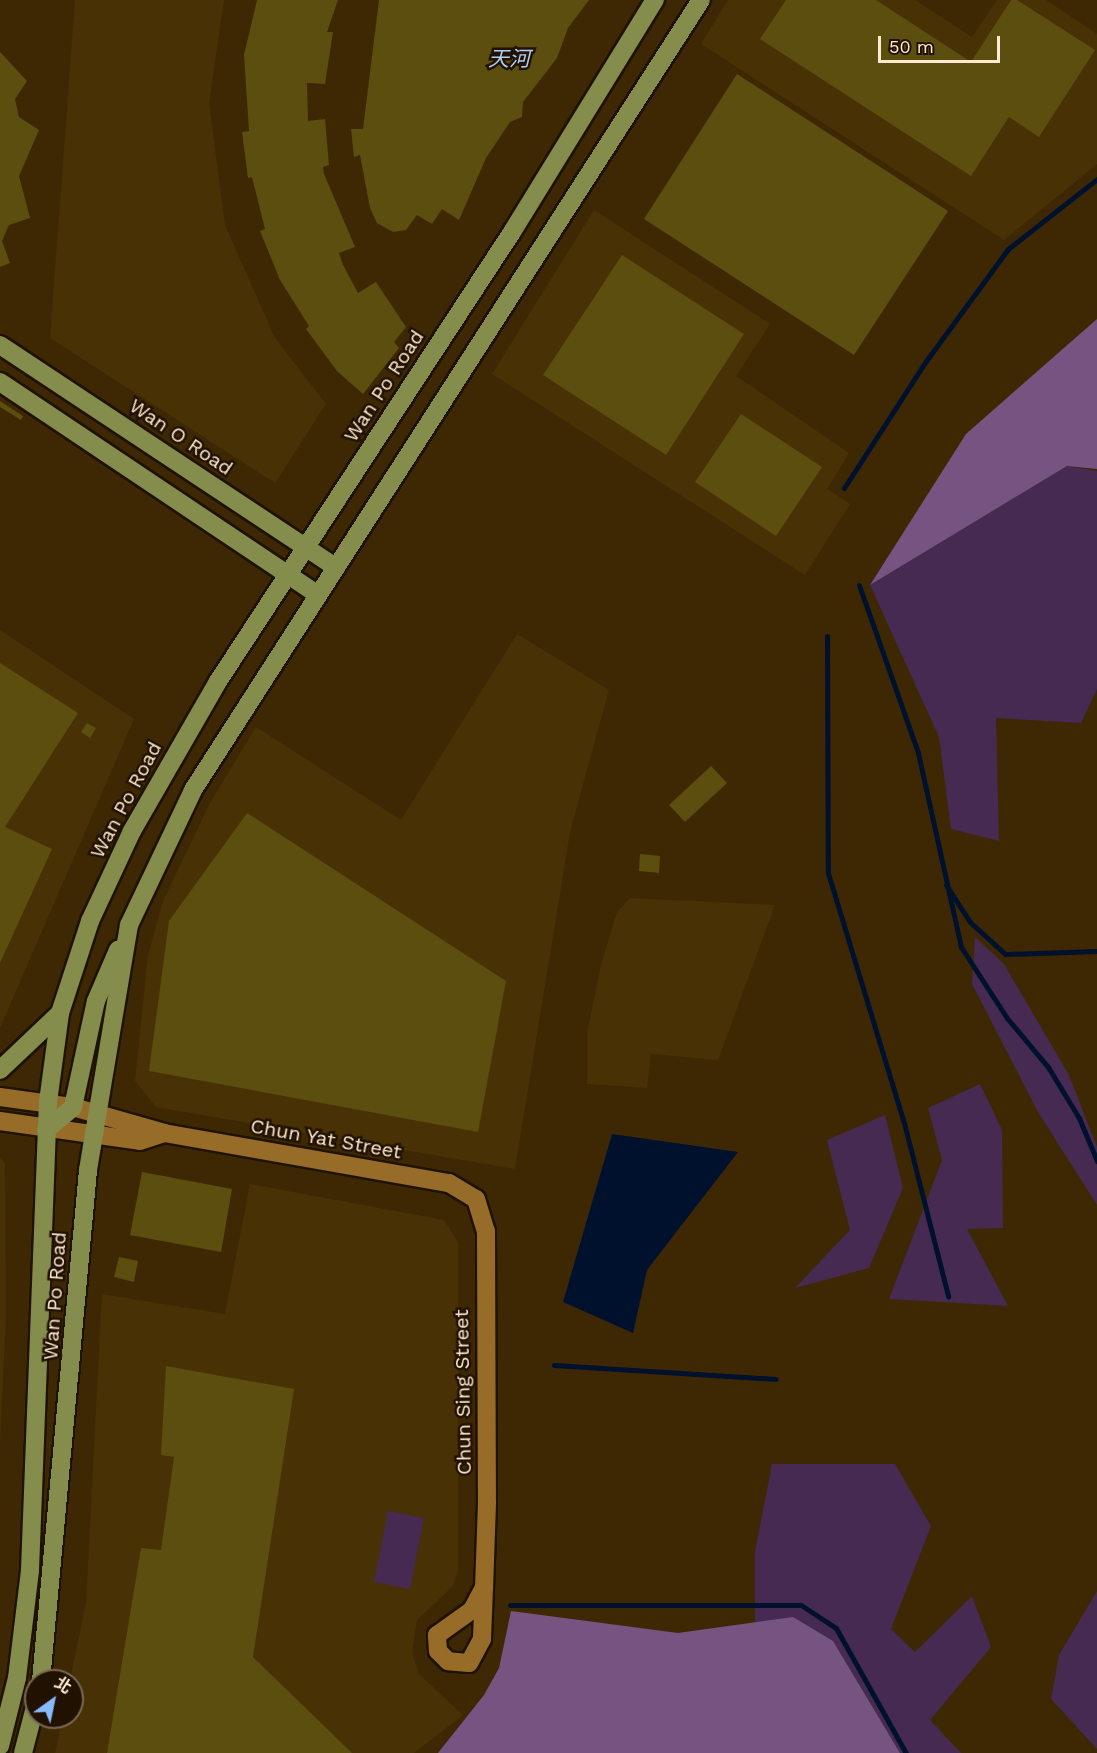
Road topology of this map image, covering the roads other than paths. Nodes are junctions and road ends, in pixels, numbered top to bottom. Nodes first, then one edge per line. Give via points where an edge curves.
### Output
1 (655, 0) edge
2 (701, 0) edge
3 (0, 345) edge
4 (0, 382) edge
5 (306, 547) junction
6 (336, 567) junction
7 (288, 575) junction
8 (318, 594) junction
9 (129, 925) junction
10 (60, 1013) junction
11 (0, 1070) edge
12 (0, 1097) edge
13 (48, 1102) junction
14 (73, 1107) junction
15 (95, 1112) junction
16 (0, 1121) edge
17 (46, 1130) junction
18 (164, 1133) junction
19 (92, 1136) junction
20 (476, 1199) joint
21 (484, 1587) dead end
22 (42, 1669) edge
23 (29, 1729) edge
24 (0, 1746) edge
25 (23, 1753) edge

1 - 5 main road, Wan Po Road via 573,136
2 - 6 main road, Wan Po Road
3 - 5 main road, Wan O Road
4 - 7 main road
5 - 6 main road, Wan O Road
5 - 7 main road, Wan Po Road
6 - 8 main road, Wan Po Road
7 - 8 main road
7 - 10 main road, Wan Po Road via 132,831 90,921
8 - 9 main road, Wan Po Road via 193,790
9 - 14 main road via 96,1001
9 - 15 main road, Wan Po Road
10 - 11 main road
10 - 13 main road, Wan Po Road
12 - 13 street, Chun Yat Street
13 - 14 street, Chun Yat Street
13 - 17 main road, Wan Po Road
14 - 15 street, Chun Yat Street
14 - 17 main road
15 - 18 street, Chun Yat Street
15 - 19 main road, Wan Po Road
16 - 17 street, Chun Yat Street
17 - 19 street, Chun Yat Street
17 - 24 main road, Wan Po Road via 30,1570 17,1678
18 - 19 street, Chun Yat Street via 141,1141
18 - 20 street, Chun Yat Street via 449,1183
19 - 22 main road, Wan Po Road
20 - 21 street, Chun Sing Street via 486,1231
23 - 25 main road

